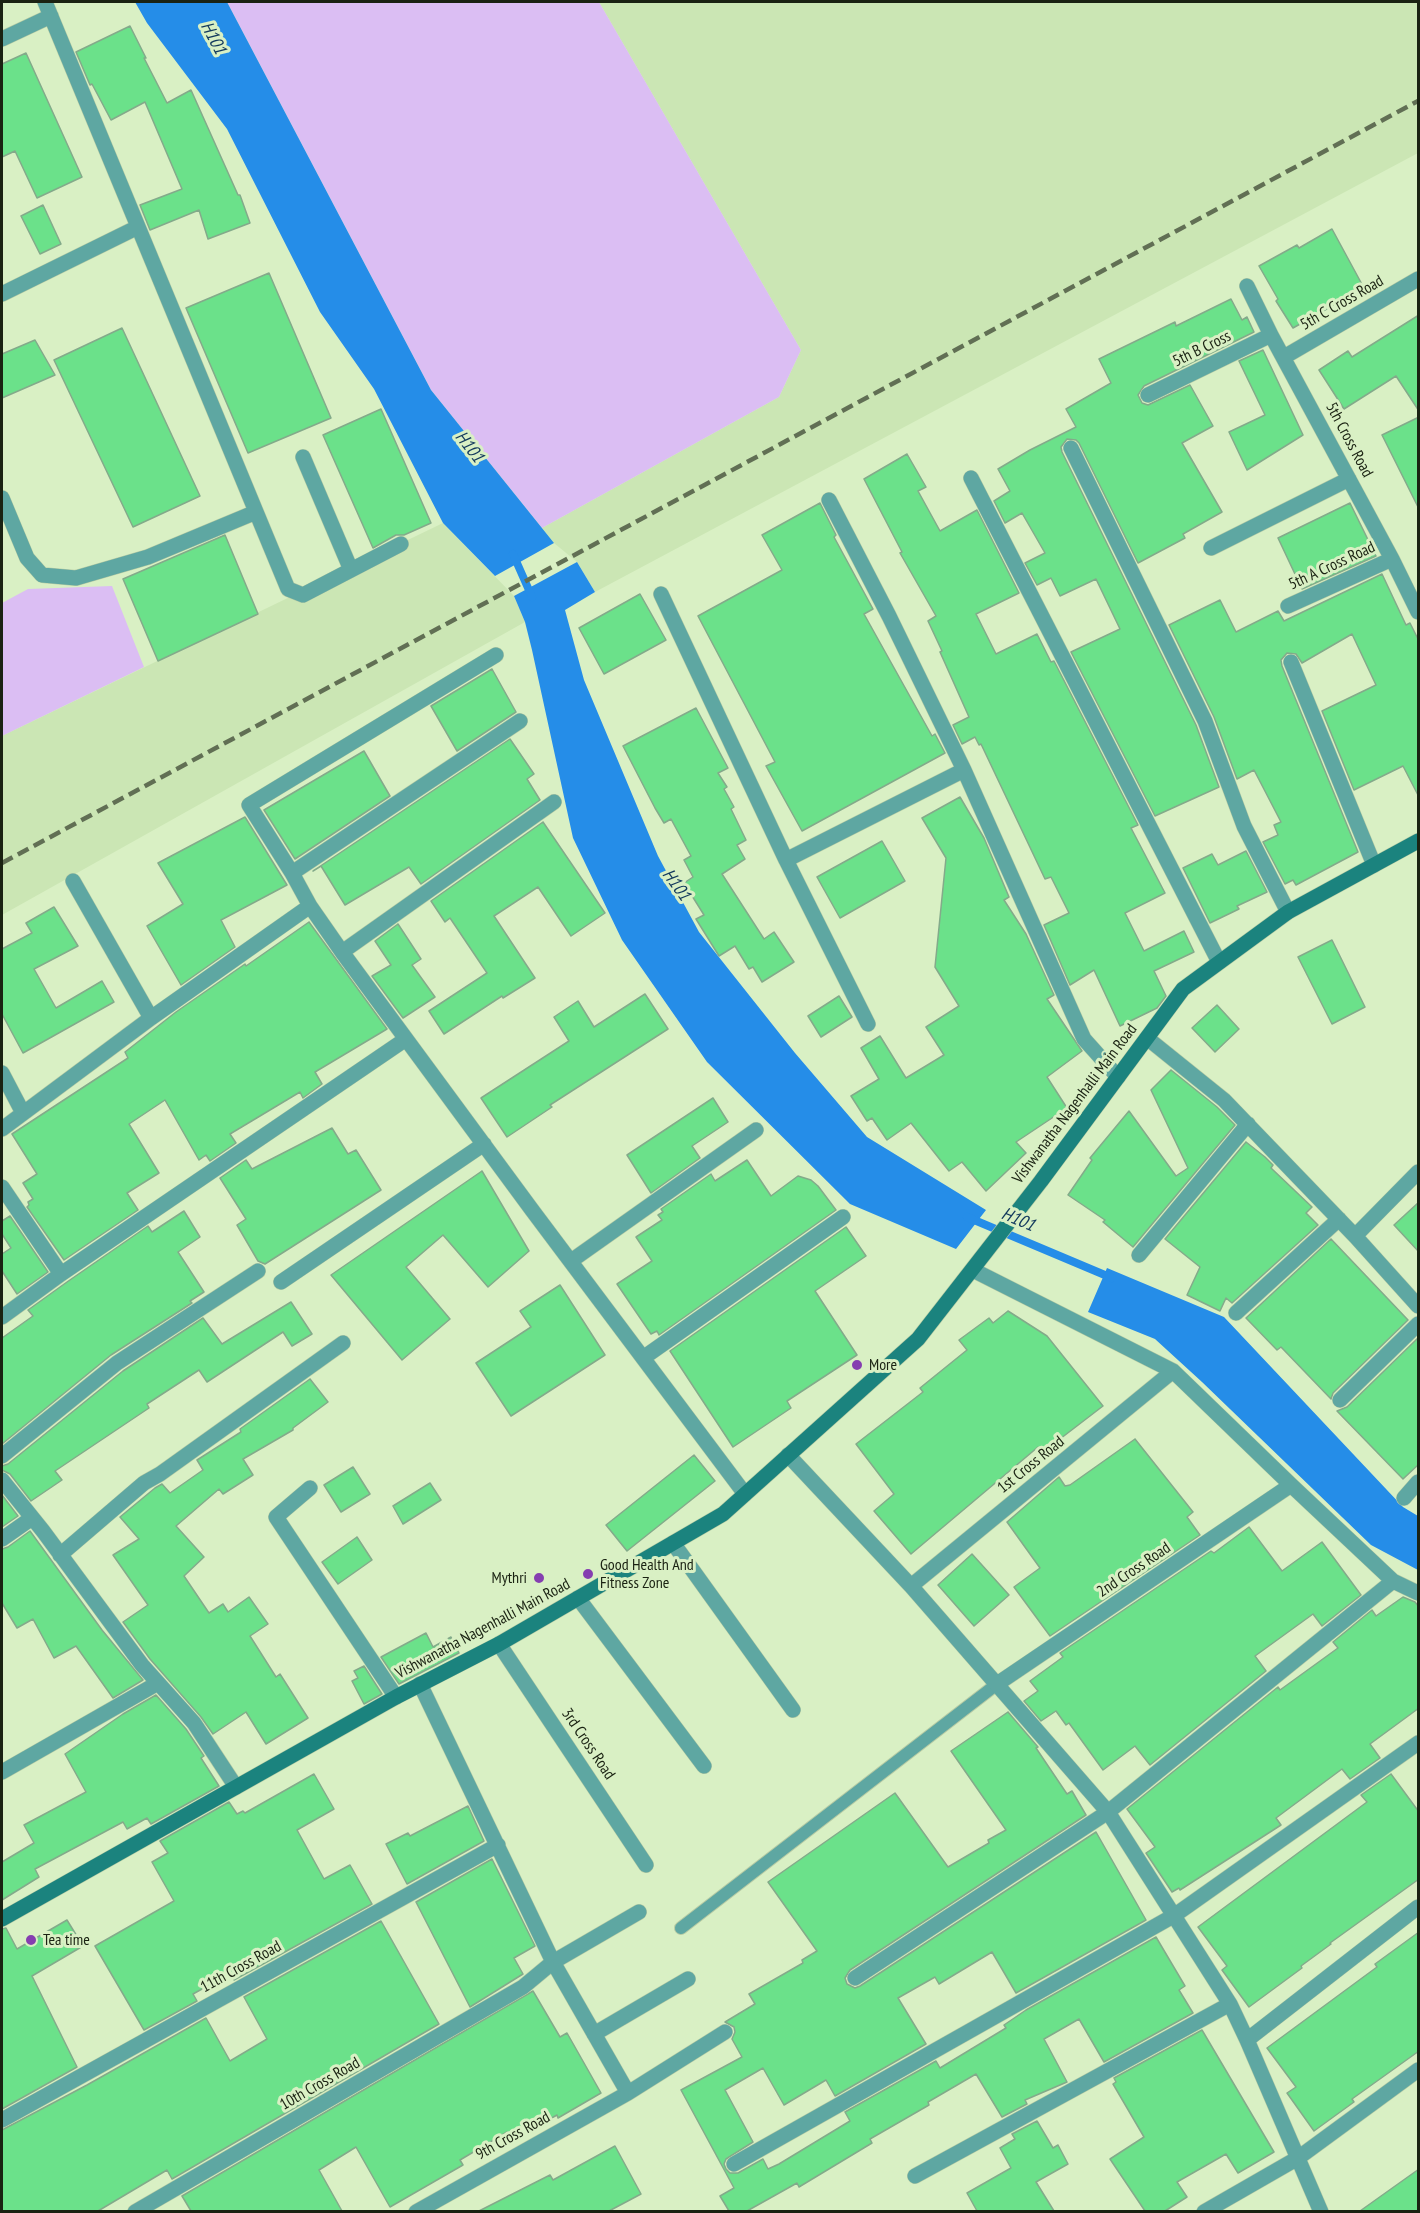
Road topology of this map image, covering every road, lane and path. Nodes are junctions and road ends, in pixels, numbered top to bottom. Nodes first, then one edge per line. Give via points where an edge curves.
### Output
1 (48, 9) edge
2 (2, 39) edge
3 (138, 227) junction
4 (1418, 279) edge
5 (1247, 286) dead end
6 (2, 294) edge
7 (1271, 335) junction
8 (1284, 357) junction
9 (1148, 394) dead end
10 (1071, 448) dead end
11 (303, 457) dead end
12 (971, 478) dead end
13 (1349, 479) junction
14 (2, 498) edge
15 (829, 500) dead end
16 (256, 512) junction
17 (401, 543) dead end
18 (1211, 548) dead end
19 (1392, 559) junction
20 (351, 570) junction
21 (662, 594) dead end
22 (1288, 606) dead end
23 (1419, 612) edge
24 (496, 655) dead end
25 (1291, 662) dead end
26 (520, 721) dead end
27 (964, 770) junction
28 (554, 802) dead end
29 (1419, 841) edge
30 (786, 860) junction
31 (1374, 865) junction
32 (292, 873) junction
33 (73, 881) dead end
34 (310, 906) junction
35 (1288, 912) junction
36 (342, 952) junction
37 (1220, 962) junction
38 (151, 1018) junction
39 (868, 1024) dead end
40 (1147, 1038) junction
41 (406, 1039) junction
42 (2, 1073) edge
43 (1118, 1077) junction
44 (24, 1113) junction
45 (1248, 1124) junction
46 (2, 1129) edge
47 (756, 1130) dead end
48 (484, 1144) junction
49 (1419, 1172) edge
50 (2, 1187) edge
51 (843, 1217) dead end
52 (1339, 1219) junction
53 (1355, 1236) junction
54 (1139, 1255) dead end
55 (571, 1261) junction
56 (973, 1270) junction
57 (258, 1271) dead end
58 (61, 1274) junction
59 (281, 1282) dead end
60 (1419, 1306) edge
61 (1236, 1313) dead end
62 (2, 1317) edge
63 (1419, 1324) edge
64 (343, 1343) dead end
65 (643, 1358) junction
66 (1173, 1371) junction
67 (1340, 1400) dead end
68 (788, 1455) junction
69 (2, 1456) edge
70 (2, 1480) edge
71 (1419, 1482) edge
72 (1291, 1485) junction
73 (310, 1488) dead end
74 (745, 1494) junction
75 (1404, 1498) dead end
76 (32, 1518) junction
77 (2, 1539) edge
78 (674, 1543) junction
79 (60, 1555) junction
80 (1393, 1581) junction
81 (911, 1586) junction
82 (1419, 1593) edge
83 (578, 1598) junction
84 (499, 1644) junction
85 (158, 1683) junction
86 (420, 1684) junction
87 (998, 1684) junction
88 (396, 1697) junction
89 (793, 1710) dead end
90 (1419, 1743) edge
91 (704, 1766) dead end
92 (2, 1772) edge
93 (236, 1787) junction
94 (1108, 1812) junction
95 (498, 1845) junction
96 (646, 1865) dead end
97 (1419, 1907) edge
98 (639, 1912) dead end
99 (1175, 1915) junction
100 (2, 1919) edge
101 (681, 1928) dead end
102 (552, 1962) junction
103 (855, 1978) dead end
104 (688, 1979) dead end
105 (1230, 2004) junction
106 (725, 2032) dead end
107 (594, 2034) junction
108 (1247, 2040) junction
109 (1419, 2070) edge
110 (628, 2093) junction
111 (2, 2120) edge
112 (1298, 2158) junction
113 (734, 2164) dead end
114 (915, 2176) dead end
115 (135, 2211) edge
116 (416, 2211) edge
117 (1204, 2211) edge
118 (1322, 2211) edge

1 - 2 street
1 - 3 street
3 - 6 street
3 - 16 street
4 - 8 street, 5th C Cross Road
5 - 7 street, 5th Cross Road
7 - 8 street, 5th Cross Road
7 - 9 street, 5th B Cross
8 - 13 street, 5th Cross Road
10 - 35 street via 1205,721 1244,826
11 - 20 street
12 - 37 street
13 - 18 street
13 - 19 street, 5th Cross Road
14 - 16 street via 27,558 42,574 76,578 148,557
15 - 27 street
16 - 20 street via 288,589 303,595
17 - 20 street
19 - 22 street, 5th A Cross Road
19 - 23 street, 5th Cross Road
21 - 30 street
24 - 32 street via 249,805
25 - 31 street
26 - 32 street
27 - 30 street
27 - 43 street via 1084,1039
28 - 36 street
29 - 31 street, Vishwanatha Nagenhalli Main Road
30 - 39 street
31 - 35 street, Vishwanatha Nagenhalli Main Road
32 - 34 street
33 - 38 street
34 - 36 street
34 - 38 street
35 - 37 street, Vishwanatha Nagenhalli Main Road
36 - 41 street
37 - 40 street, Vishwanatha Nagenhalli Main Road via 1184,989
38 - 44 street
40 - 43 street, Vishwanatha Nagenhalli Main Road
40 - 45 street
41 - 48 street
41 - 58 street
42 - 44 street
43 - 56 street, Vishwanatha Nagenhalli Main Road
44 - 46 street
45 - 52 street
45 - 54 street
47 - 55 street
48 - 55 street
48 - 59 street
49 - 53 street
50 - 58 street
51 - 65 street
52 - 53 street
52 - 61 street
53 - 60 street
55 - 65 street
56 - 66 street
56 - 68 street, Vishwanatha Nagenhalli Main Road via 918,1339
57 - 69 street via 117,1363
58 - 62 street
63 - 67 street
64 - 79 street via 144,1483
65 - 74 street
66 - 72 street
66 - 81 street, 1st Cross Road
68 - 74 street, Vishwanatha Nagenhalli Main Road
68 - 81 street
70 - 76 street
71 - 75 street
72 - 80 street
72 - 87 street, 2nd Cross Road
73 - 88 street via 276,1517
74 - 78 street, Vishwanatha Nagenhalli Main Road via 723,1514
76 - 77 street
76 - 79 street
78 - 83 street, Vishwanatha Nagenhalli Main Road
78 - 89 street
79 - 85 street
80 - 82 street
80 - 94 street
81 - 87 street
83 - 84 street, Vishwanatha Nagenhalli Main Road
83 - 91 street
84 - 86 street, Vishwanatha Nagenhalli Main Road
84 - 96 street, 3rd Cross Road
85 - 92 street
85 - 93 street via 194,1723
86 - 88 street, Vishwanatha Nagenhalli Main Road
86 - 95 street
87 - 94 street
87 - 101 lane
88 - 93 street, Vishwanatha Nagenhalli Main Road
90 - 99 street
93 - 100 street, Vishwanatha Nagenhalli Main Road
94 - 99 street
94 - 103 street
95 - 102 street
95 - 111 street, 11th Cross Road
97 - 108 street
98 - 102 street, 10th Cross Road
99 - 105 street
99 - 113 street
102 - 107 street
102 - 115 street, 10th Cross Road via 523,1987
104 - 107 street
105 - 108 street
105 - 114 street
106 - 110 street, 9th Cross Road
107 - 110 street
108 - 112 street
109 - 112 street
110 - 116 street, 9th Cross Road
112 - 117 street
112 - 118 street

